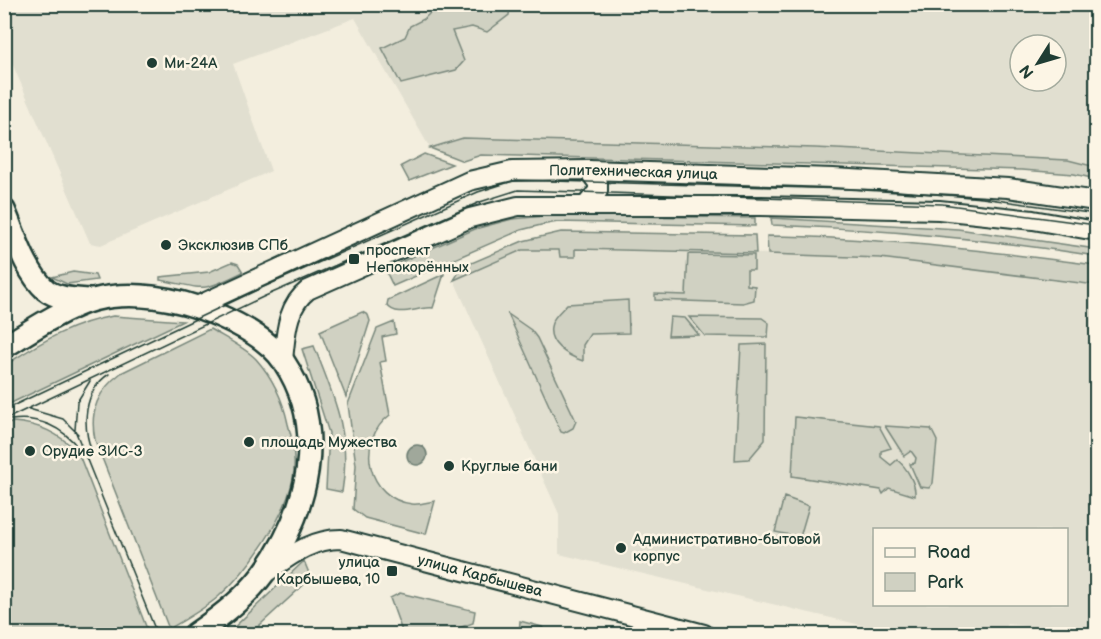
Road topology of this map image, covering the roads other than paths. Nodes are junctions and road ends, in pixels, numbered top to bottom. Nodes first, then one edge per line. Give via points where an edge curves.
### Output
1 (588, 170) junction
2 (1096, 201) edge
3 (586, 205) junction
4 (4, 210) edge
5 (1096, 231) edge
6 (92, 300) junction
7 (197, 306) junction
8 (4, 347) edge
9 (283, 360) junction
10 (263, 575) junction
11 (195, 634) edge
12 (704, 634) edge

1 - 2 main road, Политехническая улица via 928,182 1008,188
1 - 3 main road via 598,183 598,190
1 - 7 main road, Политехническая улица via 512,171 470,181
3 - 5 main road, Политехническая улица via 939,210
3 - 9 main road, Политехническая улица via 518,206 470,218 308,290 295,300 287,324
4 - 6 main road via 32,272 47,291
6 - 7 main road via 145,297
6 - 8 main road
7 - 9 main road via 258,337
9 - 10 main road via 298,389 309,428 308,476 292,525
10 - 11 main road via 237,602
10 - 12 main road, улица Карбышева via 306,545 341,539

